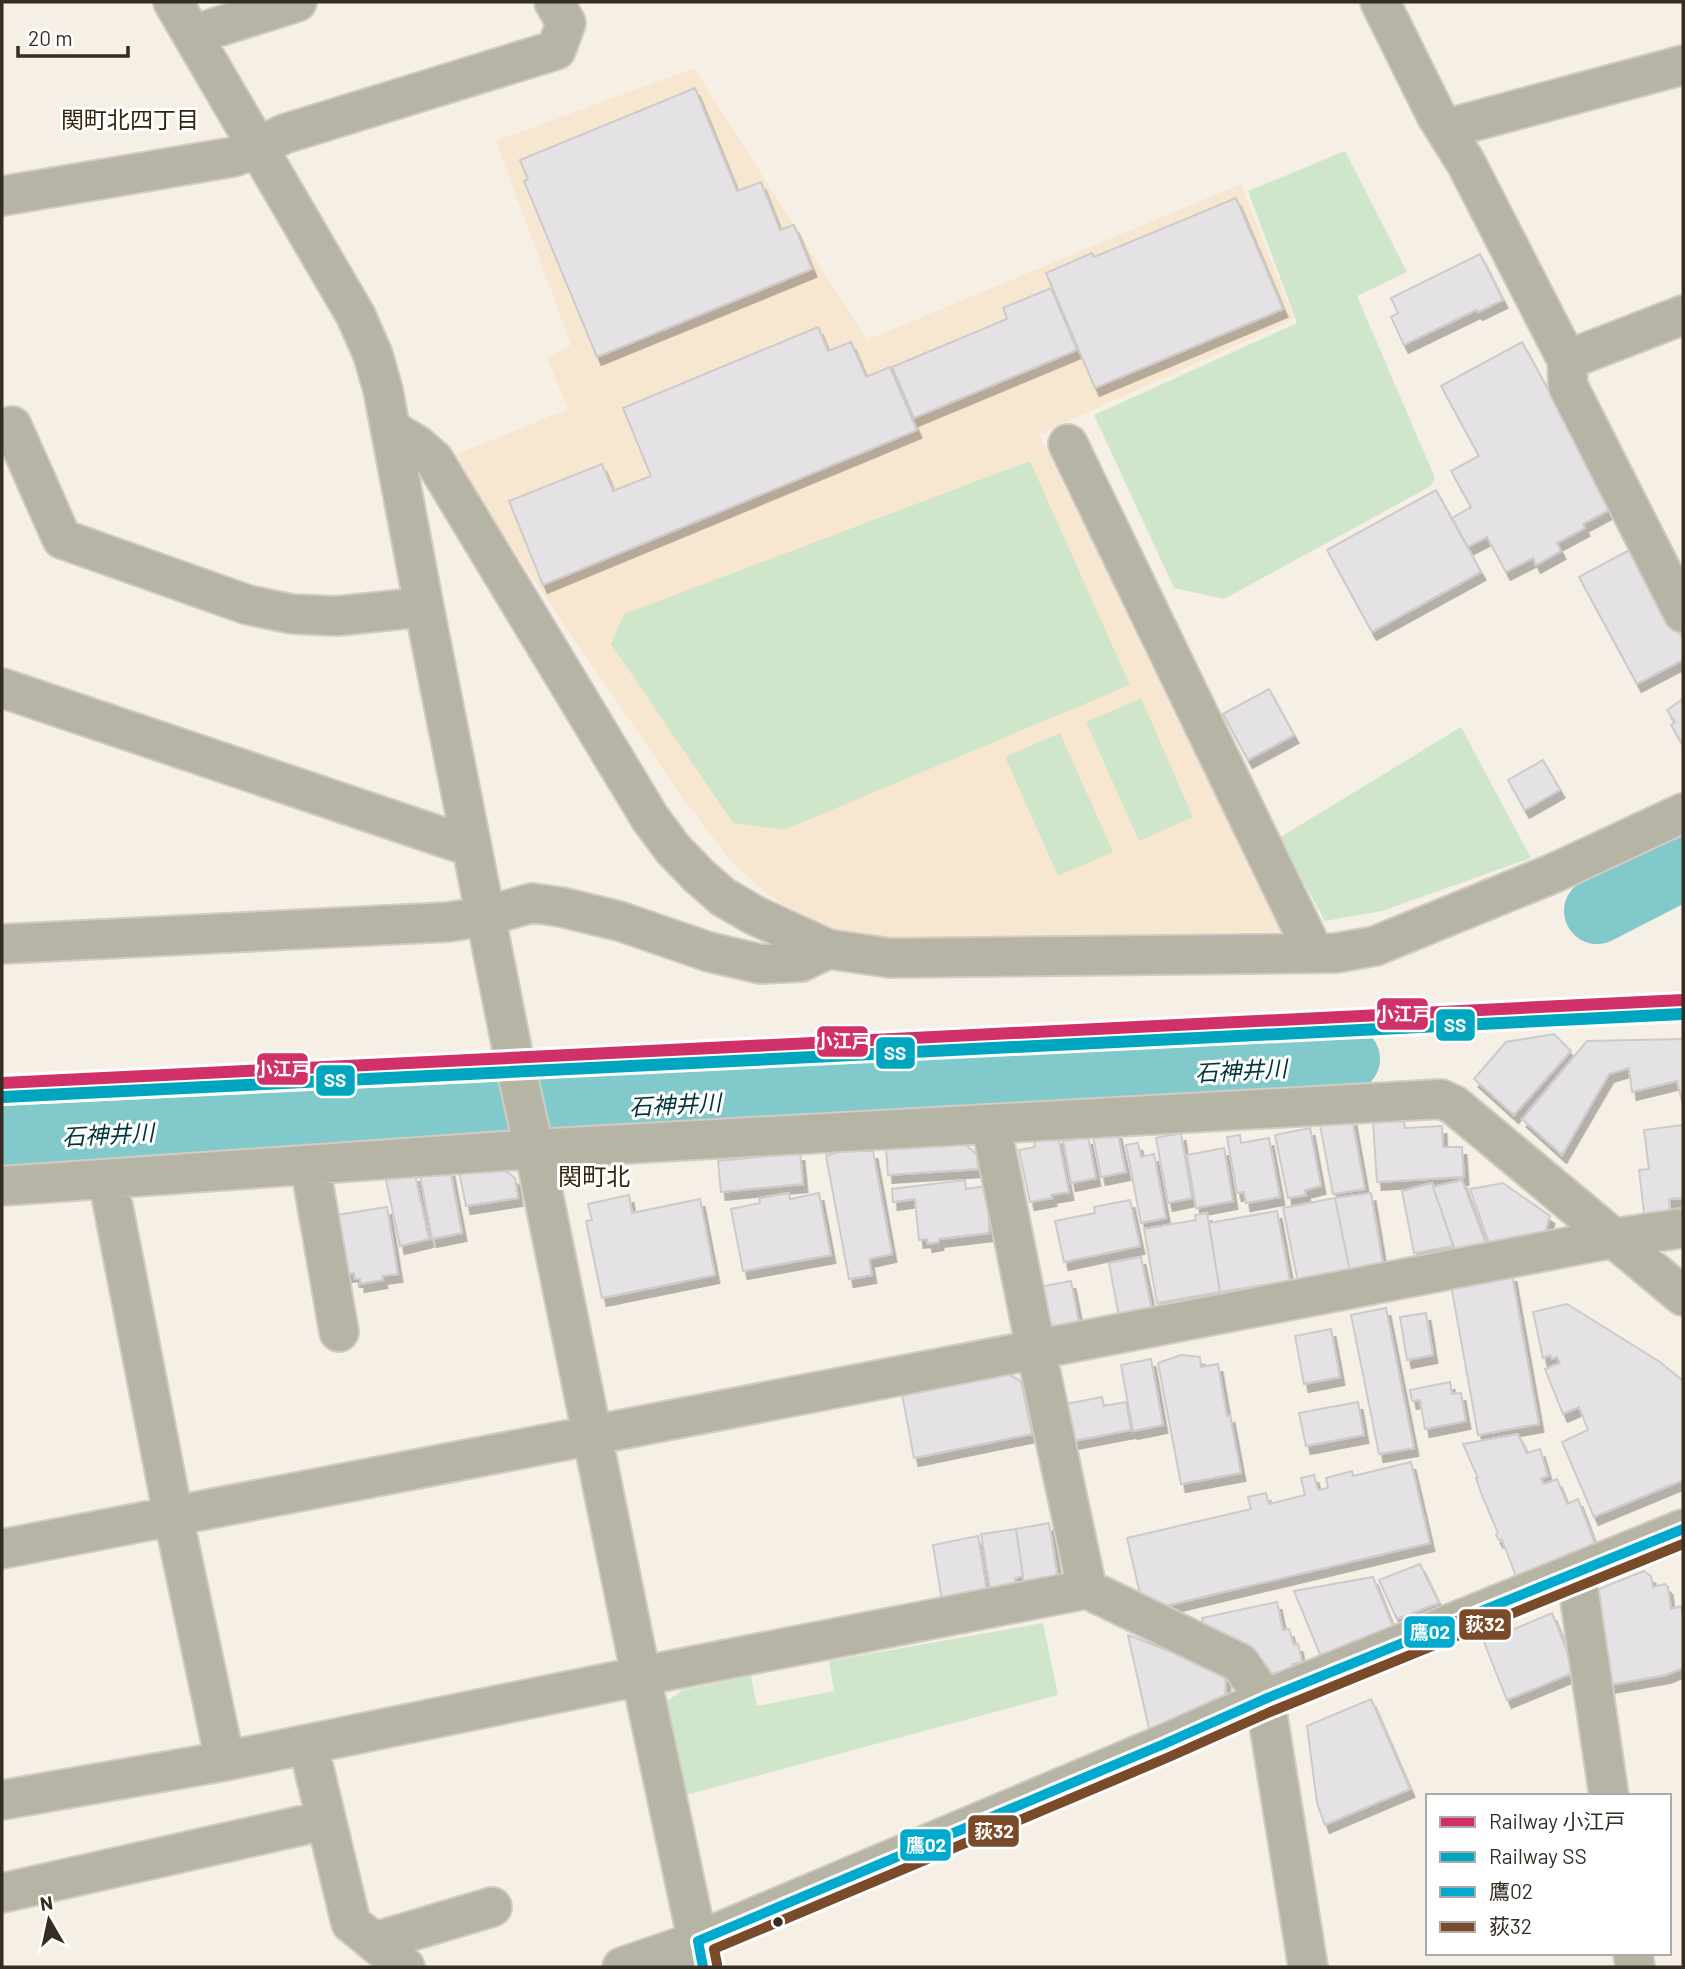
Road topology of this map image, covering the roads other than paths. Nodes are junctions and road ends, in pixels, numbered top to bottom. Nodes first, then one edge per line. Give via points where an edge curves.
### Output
1 (173, 2) edge
2 (297, 2) edge
3 (554, 2) edge
4 (1380, 2) edge
5 (192, 35) junction
6 (1683, 65) edge
7 (1445, 129) junction
8 (258, 148) junction
9 (2, 197) edge
10 (1683, 315) edge
11 (1567, 360) junction
12 (12, 426) dead end
13 (392, 430) junction
14 (1068, 444) dead end
15 (424, 607) junction
16 (1683, 613) edge
17 (2, 688) edge
18 (1683, 813) edge
19 (472, 847) junction
20 (486, 916) junction
21 (2, 944) edge
22 (828, 949) junction
23 (1314, 953) junction
24 (991, 1125) junction
25 (533, 1143) junction
26 (310, 1165) junction
27 (108, 1180) junction
28 (2, 1186) edge
29 (1683, 1228) edge
30 (1614, 1238) junction
31 (1683, 1296) edge
32 (339, 1332) dead end
33 (1036, 1350) junction
34 (593, 1436) junction
35 (173, 1515) junction
36 (1683, 1529) edge
37 (2, 1549) edge
38 (1576, 1573) junction
39 (1087, 1588) junction
40 (642, 1676) junction
41 (1265, 1699) junction
42 (308, 1744) junction
43 (225, 1761) junction
44 (1609, 1794) edge
45 (2, 1800) edge
46 (326, 1820) junction
47 (2, 1893) edge
48 (492, 1907) dead end
49 (374, 1942) junction
50 (701, 1954) edge
51 (405, 1967) edge
52 (622, 1967) edge
53 (1308, 1967) edge

1 - 5 street
2 - 5 street
3 - 8 street via 566,23 556,50 284,134
4 - 7 street
5 - 8 street
6 - 7 street
7 - 11 street
8 - 9 street via 233,158
8 - 13 street via 356,316 373,355
10 - 11 street
11 - 16 street via 1567,386
12 - 15 street via 62,539 248,605 292,614 337,616
13 - 15 street
13 - 22 street via 434,460 673,849 723,897
14 - 23 street
15 - 19 street
17 - 19 street
18 - 23 street via 1554,873 1375,946
19 - 20 street
20 - 21 street via 448,922
20 - 22 street via 532,904 561,907 761,964 801,962
20 - 25 street
22 - 23 street via 890,958
24 - 25 street
24 - 30 street via 1441,1099
24 - 33 street
25 - 26 street
25 - 34 street
26 - 27 street
26 - 32 street
27 - 28 street
27 - 35 street
29 - 30 street
30 - 31 street
30 - 33 street
33 - 34 street
33 - 39 street
34 - 35 street
34 - 40 street
35 - 37 street
35 - 43 street
36 - 38 street
38 - 41 street
38 - 44 street
39 - 40 street
39 - 41 street via 1240,1663
40 - 42 street
40 - 50 street
41 - 50 street
41 - 53 street
42 - 43 street
42 - 46 street
43 - 45 street
46 - 47 street
46 - 49 street via 351,1923
48 - 49 street
49 - 51 street
50 - 52 street

